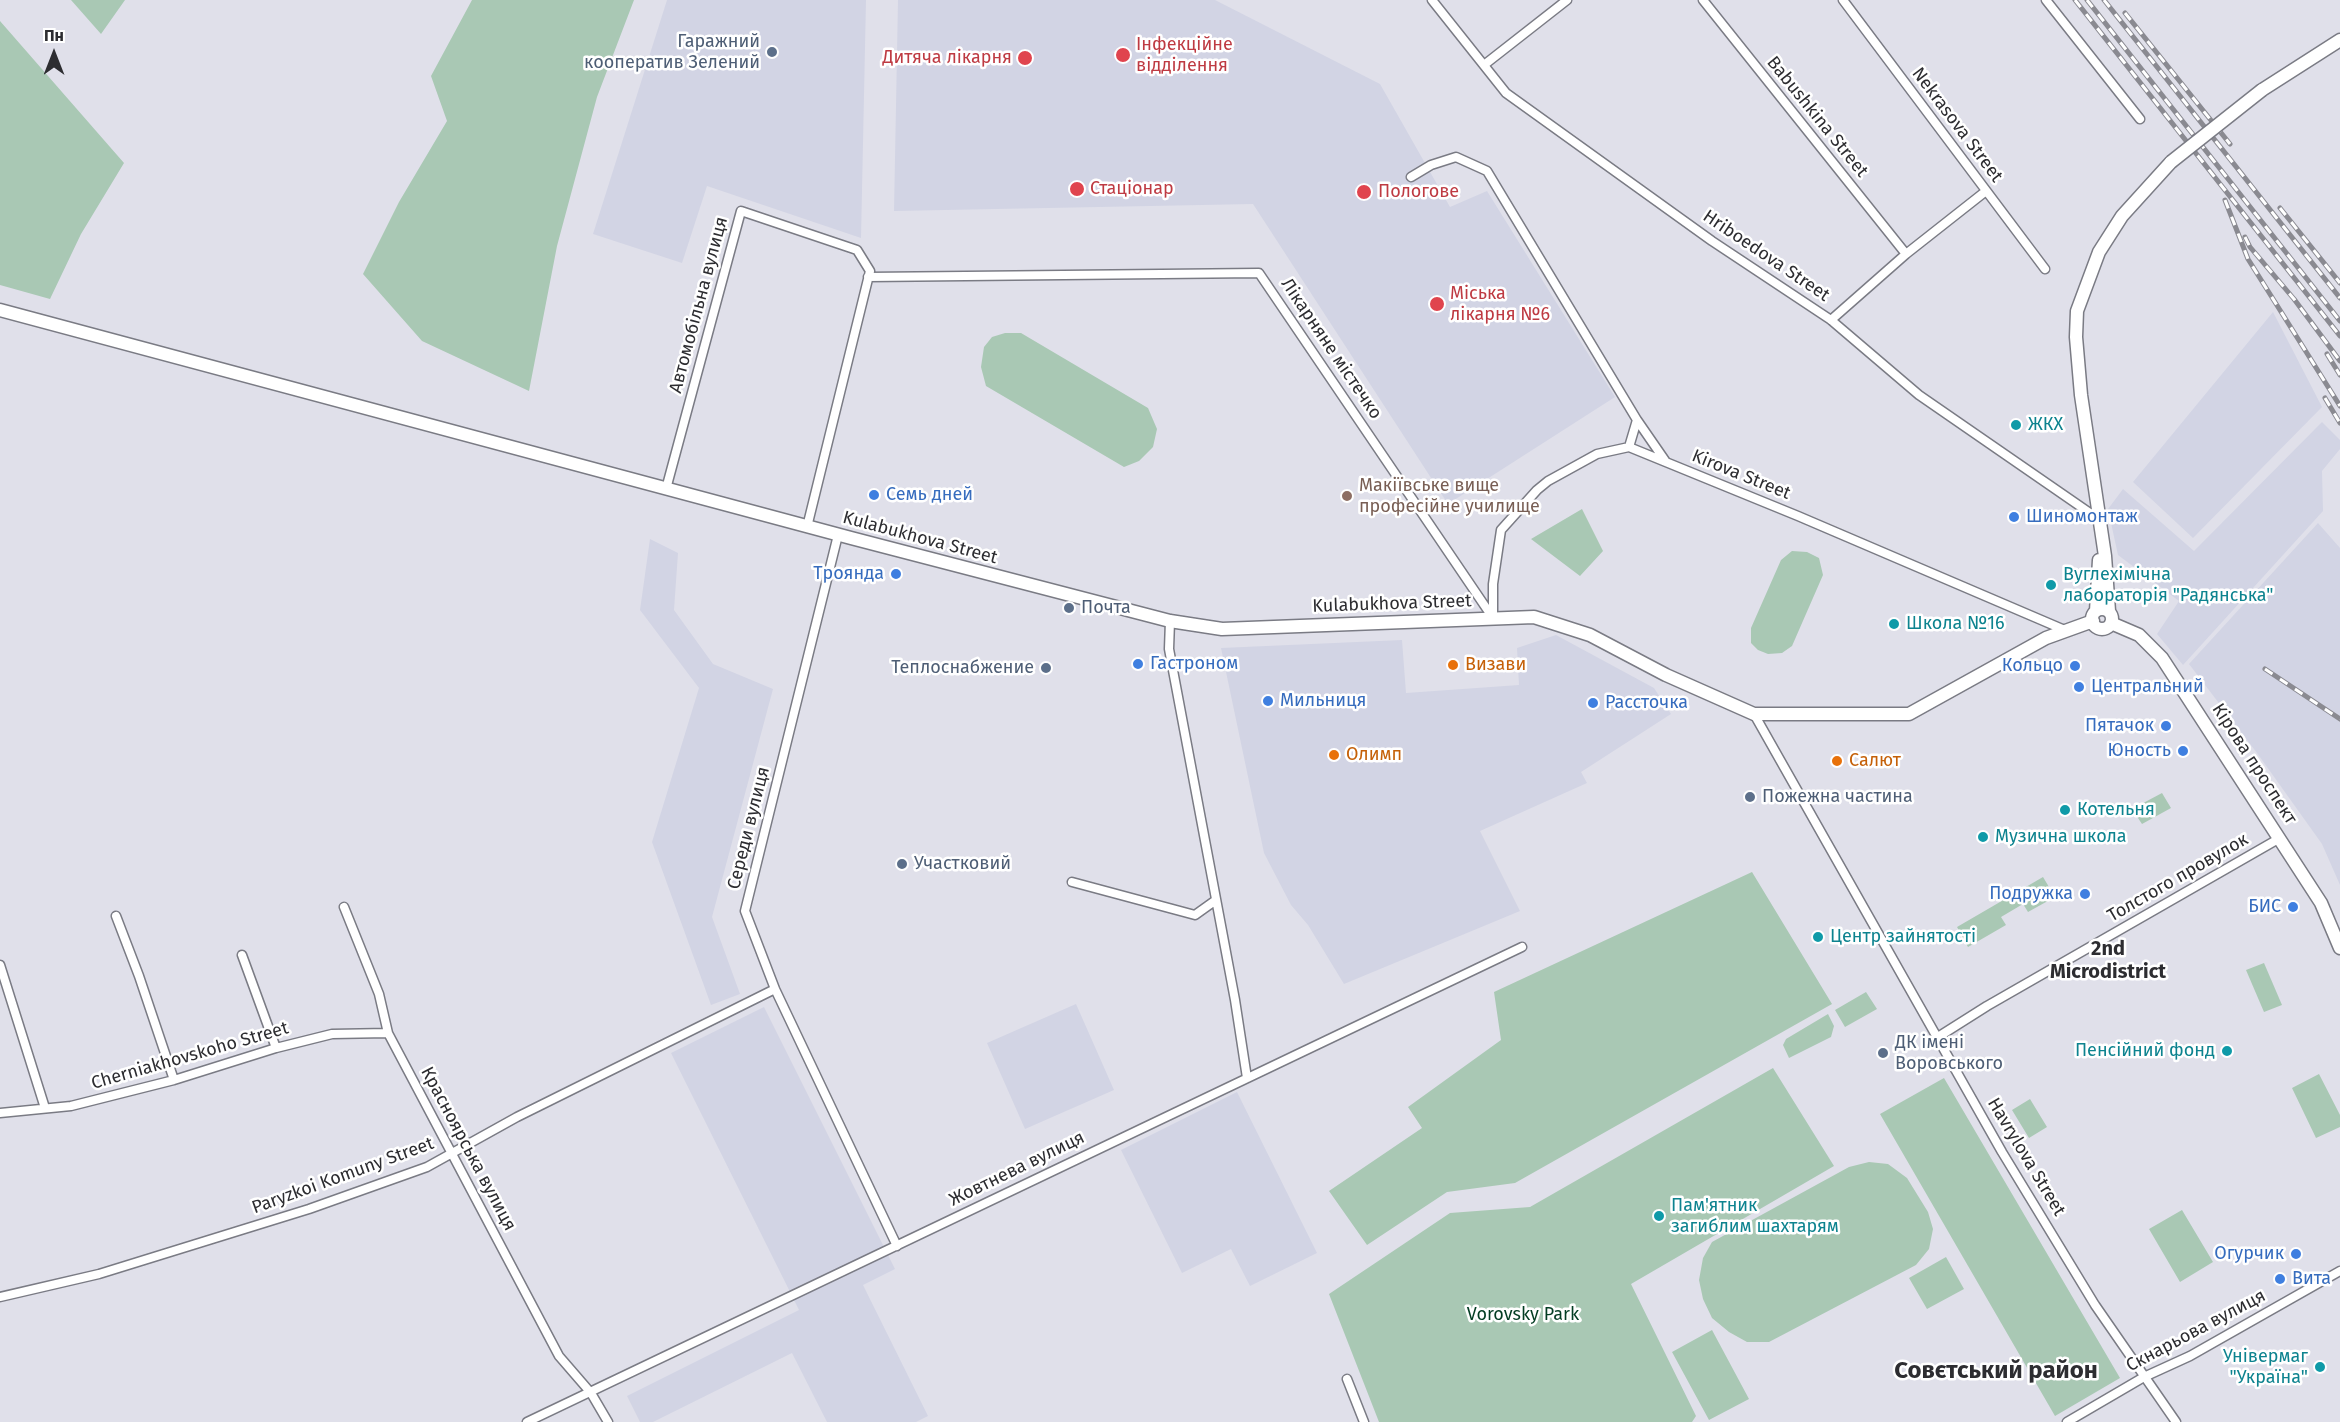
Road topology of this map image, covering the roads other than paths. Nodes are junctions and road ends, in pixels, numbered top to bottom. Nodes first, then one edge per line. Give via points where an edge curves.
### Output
1 (1432, 0) edge
2 (1567, 0) edge
3 (1703, 0) edge
4 (1843, 0) edge
5 (2046, 0) edge
6 (2340, 40) edge
7 (1484, 65) junction
8 (2140, 119) dead end
9 (1411, 177) dead end
10 (1986, 191) junction
11 (1906, 254) junction
12 (2045, 269) dead end
13 (868, 277) junction
14 (0, 310) edge
15 (1831, 321) junction
16 (1638, 420) junction
17 (1629, 447) junction
18 (1667, 462) junction
19 (666, 489) junction
20 (2100, 520) junction
21 (807, 527) junction
22 (838, 535) junction
23 (2102, 617) junction
24 (1493, 618) junction
25 (1170, 621) junction
26 (2067, 631) junction
27 (1754, 714) junction
28 (2280, 838) junction
29 (1072, 882) dead end
30 (1216, 900) junction
31 (344, 907) dead end
32 (116, 916) dead end
33 (1522, 947) dead end
34 (2340, 948) edge
35 (242, 955) dead end
36 (0, 965) edge
37 (775, 989) junction
38 (388, 1033) junction
39 (1938, 1037) junction
40 (276, 1048) junction
41 (1247, 1078) junction
42 (174, 1080) junction
43 (45, 1108) junction
44 (0, 1113) edge
45 (451, 1154) junction
46 (897, 1246) junction
47 (2340, 1270) edge
48 (0, 1298) edge
49 (2144, 1377) junction
50 (1347, 1379) dead end
51 (591, 1393) junction
52 (527, 1422) edge
53 (608, 1422) edge
54 (1364, 1422) edge
55 (2067, 1422) edge
56 (2176, 1422) edge

1 - 7 street, Hriboedova Street
2 - 7 street
3 - 11 street, Babushkina Street
4 - 10 street, Nekrasova Street
5 - 8 street
6 - 20 street, bridge via 2262,90 2171,162 2122,216 2099,252 2077,311 2076,337
7 - 15 street, Hriboedova Street via 1506,93
9 - 16 street via 1456,157 1487,171
10 - 11 street
10 - 12 street, Nekrasova Street
11 - 15 street
13 - 19 street, Автомобільна вулиця via 870,271 857,250 741,212
13 - 21 street
13 - 24 street, Лікарняне містечко via 1259,273
14 - 19 street, Kulabukhova Street
15 - 20 street, Hriboedova Street via 1919,395
16 - 17 street
16 - 18 street
17 - 18 street, Kirova Street
17 - 24 street via 1597,453 1548,481 1501,530 1493,584
18 - 26 street, Kirova Street
19 - 21 street, Kulabukhova Street
20 - 23 street
21 - 22 street, Kulabukhova Street
22 - 25 street, Kulabukhova Street
22 - 37 street, Середи вулиця via 745,911
23 - 26 street, Kulabukhova Street
23 - 28 street, Кірова проспект via 2139,635 2161,657
24 - 25 street, Kulabukhova Street via 1222,629
24 - 27 street, Kulabukhova Street via 1534,617 1590,635 1666,675
25 - 30 street via 1169,649
26 - 27 street, Kulabukhova Street via 2046,638 1909,714
27 - 39 street, Havrylova Street
28 - 34 street, Кірова проспект via 2321,903
28 - 39 street, Толстого провулок
29 - 30 street via 1195,915
30 - 41 street
31 - 38 street, Красноярська вулиця via 378,994
32 - 42 street
33 - 41 street, Жовтнева вулиця
35 - 40 street
36 - 43 street
37 - 45 street, Paryzkoi Komuny Street
37 - 46 street, Середи вулиця
38 - 40 street, Cherniakhovskoho Street via 332,1034
38 - 45 street, Красноярська вулиця
39 - 49 street, Havrylova Street via 2002,1152 2095,1305
40 - 42 street, Cherniakhovskoho Street
41 - 46 street, Жовтнева вулиця
42 - 43 street, Cherniakhovskoho Street via 71,1106
43 - 44 street, Cherniakhovskoho Street
45 - 48 street, Paryzkoi Komuny Street via 427,1167 309,1209 99,1274
45 - 51 street, Красноярська вулиця via 559,1356
46 - 51 street, Жовтнева вулиця
47 - 49 street, Скнарьова вулиця via 2190,1356
49 - 55 street, Скнарьова вулиця
49 - 56 street, Havrylova Street
50 - 54 street
51 - 52 street, Жовтнева вулиця
51 - 53 street

